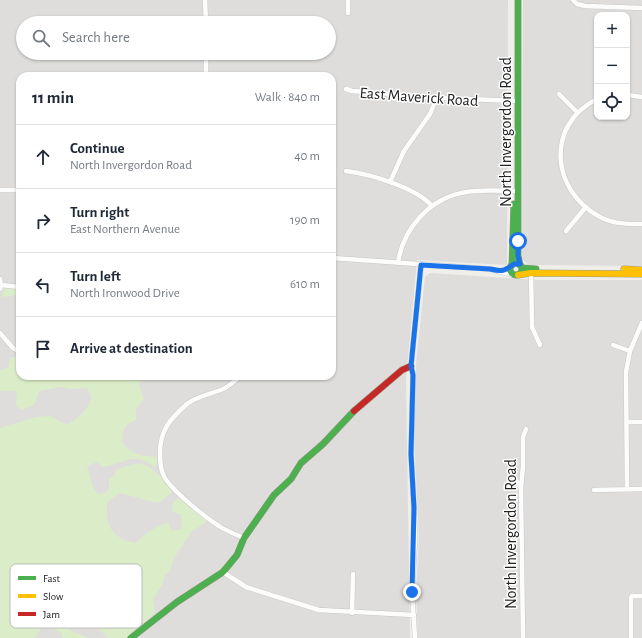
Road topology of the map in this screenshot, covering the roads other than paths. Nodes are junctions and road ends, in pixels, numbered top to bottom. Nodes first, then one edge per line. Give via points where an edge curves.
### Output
1 (206, 0) edge
2 (348, 0) edge
3 (514, 0) edge
4 (518, 0) edge
5 (573, 0) edge
6 (642, 8) edge
7 (348, 13) dead end
8 (206, 16) edge
9 (206, 60) edge
10 (206, 72) edge
11 (346, 89) dead end
12 (559, 94) dead end
13 (630, 95) edge
14 (437, 97) junction
15 (642, 97) edge
16 (516, 101) junction
17 (594, 101) edge
18 (577, 112) junction
19 (346, 171) dead end
20 (390, 182) junction
21 (0, 190) edge
22 (16, 190) edge
23 (516, 191) junction
24 (432, 206) junction
25 (586, 207) junction
26 (642, 224) edge
27 (566, 231) dead end
28 (336, 258) edge
29 (398, 263) junction
30 (421, 265) junction
31 (511, 266) junction
32 (521, 266) junction
33 (642, 270) edge
34 (499, 271) junction
35 (531, 271) junction
36 (642, 274) edge
37 (515, 275) junction
38 (0, 284) edge
39 (16, 286) edge
40 (642, 323) edge
41 (0, 334) edge
42 (613, 345) dead end
43 (540, 346) dead end
44 (16, 350) edge
45 (630, 352) junction
46 (411, 366) junction
47 (236, 380) edge
48 (627, 422) junction
49 (642, 422) edge
50 (526, 429) dead end
51 (511, 473) dead end
52 (521, 488) junction
53 (627, 489) junction
54 (642, 489) edge
55 (594, 490) dead end
56 (244, 538) junction
57 (223, 572) junction
58 (353, 574) dead end
59 (642, 596) edge
60 (352, 613) junction
61 (414, 615) junction
62 (131, 638) edge
63 (415, 638) edge
64 (523, 638) edge
65 (631, 638) edge

1 - 8 street
2 - 7 street
3 - 16 street, North Invergordon Road
4 - 16 street, North Invergordon Road
5 - 6 street via 585,6
9 - 10 street
11 - 14 street, East Maverick Road
12 - 18 street
13 - 15 street
14 - 16 street, East Maverick Road
14 - 20 street via 430,114 404,151
16 - 23 street, North Invergordon Road
17 - 18 street
18 - 25 street via 564,134 561,159 568,186
19 - 20 street
20 - 24 street via 421,197
21 - 22 street
23 - 24 street via 464,192
23 - 31 street, North Invergordon Road
23 - 32 street, North Invergordon Road via 518,256
24 - 29 street via 411,227 402,246
25 - 26 street via 615,222
25 - 27 street
28 - 29 street
29 - 30 street
30 - 34 street
30 - 46 street
31 - 32 street via 516,263
31 - 34 street
31 - 37 street, North Invergordon Road via 510,272
32 - 35 street
32 - 37 street via 521,273
33 - 35 street
34 - 37 street
35 - 36 street
35 - 37 street
35 - 43 street via 532,327
38 - 39 street
40 - 45 street
41 - 44 street
42 - 45 street
45 - 48 street via 626,372
46 - 56 street via 402,370 357,408 324,444 306,458 291,479 274,495
46 - 61 street
47 - 56 street via 225,388 188,403 172,418 161,438 160,463 163,476 178,494 220,527
48 - 49 street
48 - 53 street
50 - 52 street, North Invergordon Road via 523,437
51 - 52 street
52 - 64 street, North Invergordon Road
53 - 54 street
53 - 55 street
56 - 57 street via 237,555
57 - 60 street via 246,587 281,599 319,610
57 - 62 street via 176,602
58 - 60 street
59 - 65 street via 631,598
60 - 61 street
61 - 63 street

